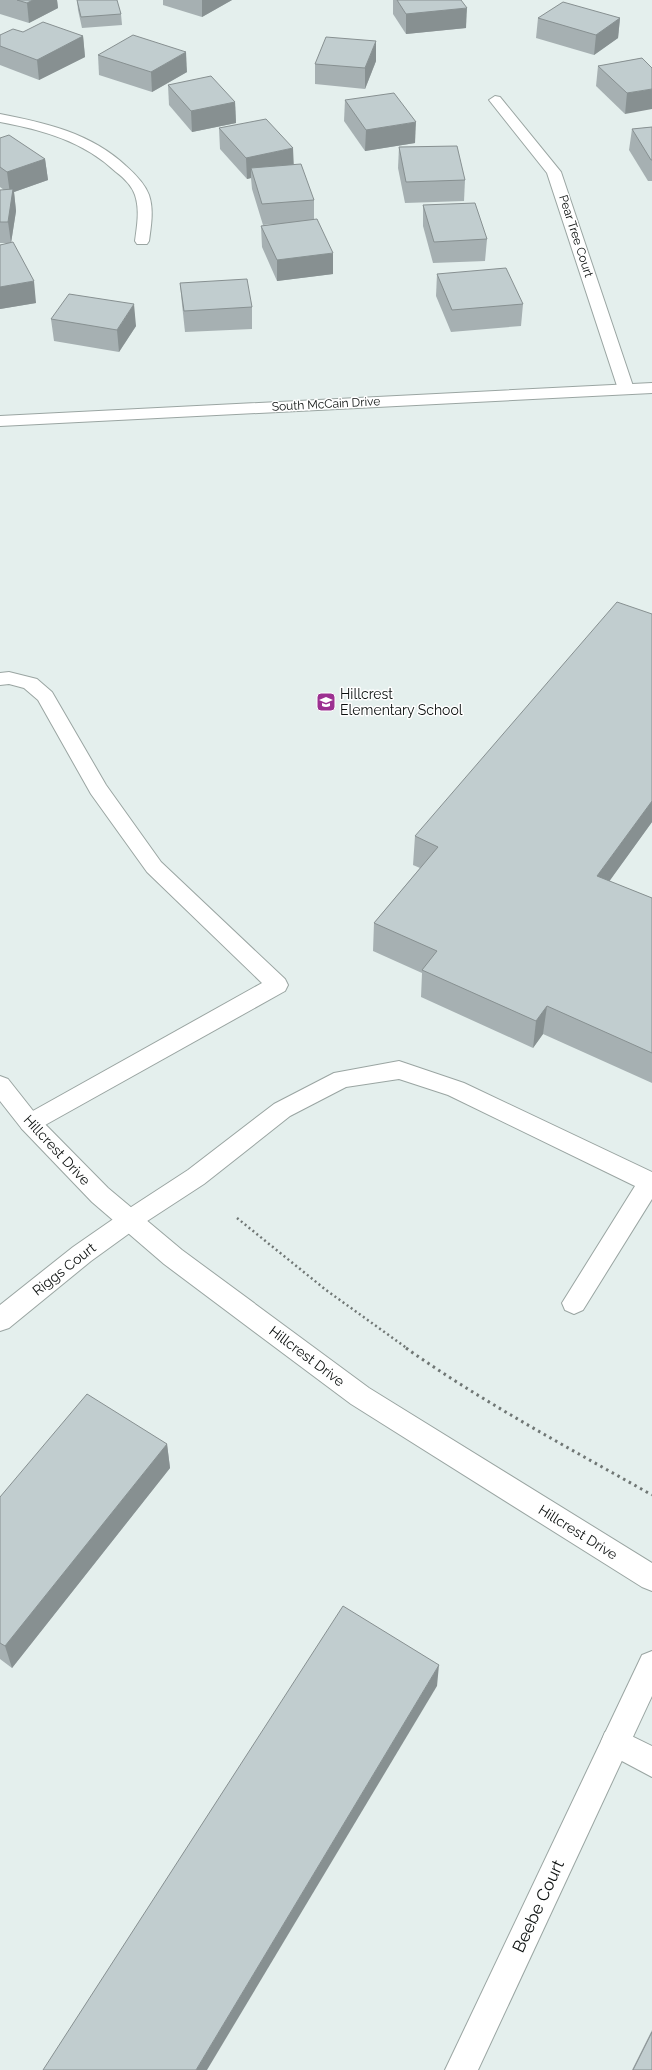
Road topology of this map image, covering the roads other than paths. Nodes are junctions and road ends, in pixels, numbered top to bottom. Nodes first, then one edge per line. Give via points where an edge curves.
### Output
1 (495, 100) dead end
2 (0, 118) edge
3 (142, 241) dead end
4 (652, 388) edge
5 (626, 389) junction
6 (0, 421) edge
7 (0, 679) edge
8 (0, 1085) edge
9 (30, 1123) junction
10 (651, 1182) edge
11 (130, 1220) junction
12 (574, 1303) dead end
13 (0, 1320) edge
14 (652, 1578) edge
15 (652, 1665) edge
16 (615, 1742) junction
17 (652, 1762) edge
18 (461, 2070) edge

1 - 5 street, Pear Tree Court via 554,172
2 - 3 street via 46,126 71,135 100,151 128,174 141,194 145,217
4 - 5 street, South McCain Drive
5 - 6 street, South McCain Drive
7 - 9 street via 9,678 30,683 45,696 98,789 154,867 277,985
8 - 9 street, Hillcrest Drive
9 - 11 street, Hillcrest Drive via 100,1195
10 - 11 street, Riggs Court via 456,1089 399,1070 342,1079 282,1110 196,1177
10 - 12 street
11 - 13 street, Riggs Court via 82,1254
11 - 14 street, Hillcrest Drive via 173,1257 360,1396
15 - 16 street, Beebe Court
16 - 17 street
16 - 18 street, Beebe Court

